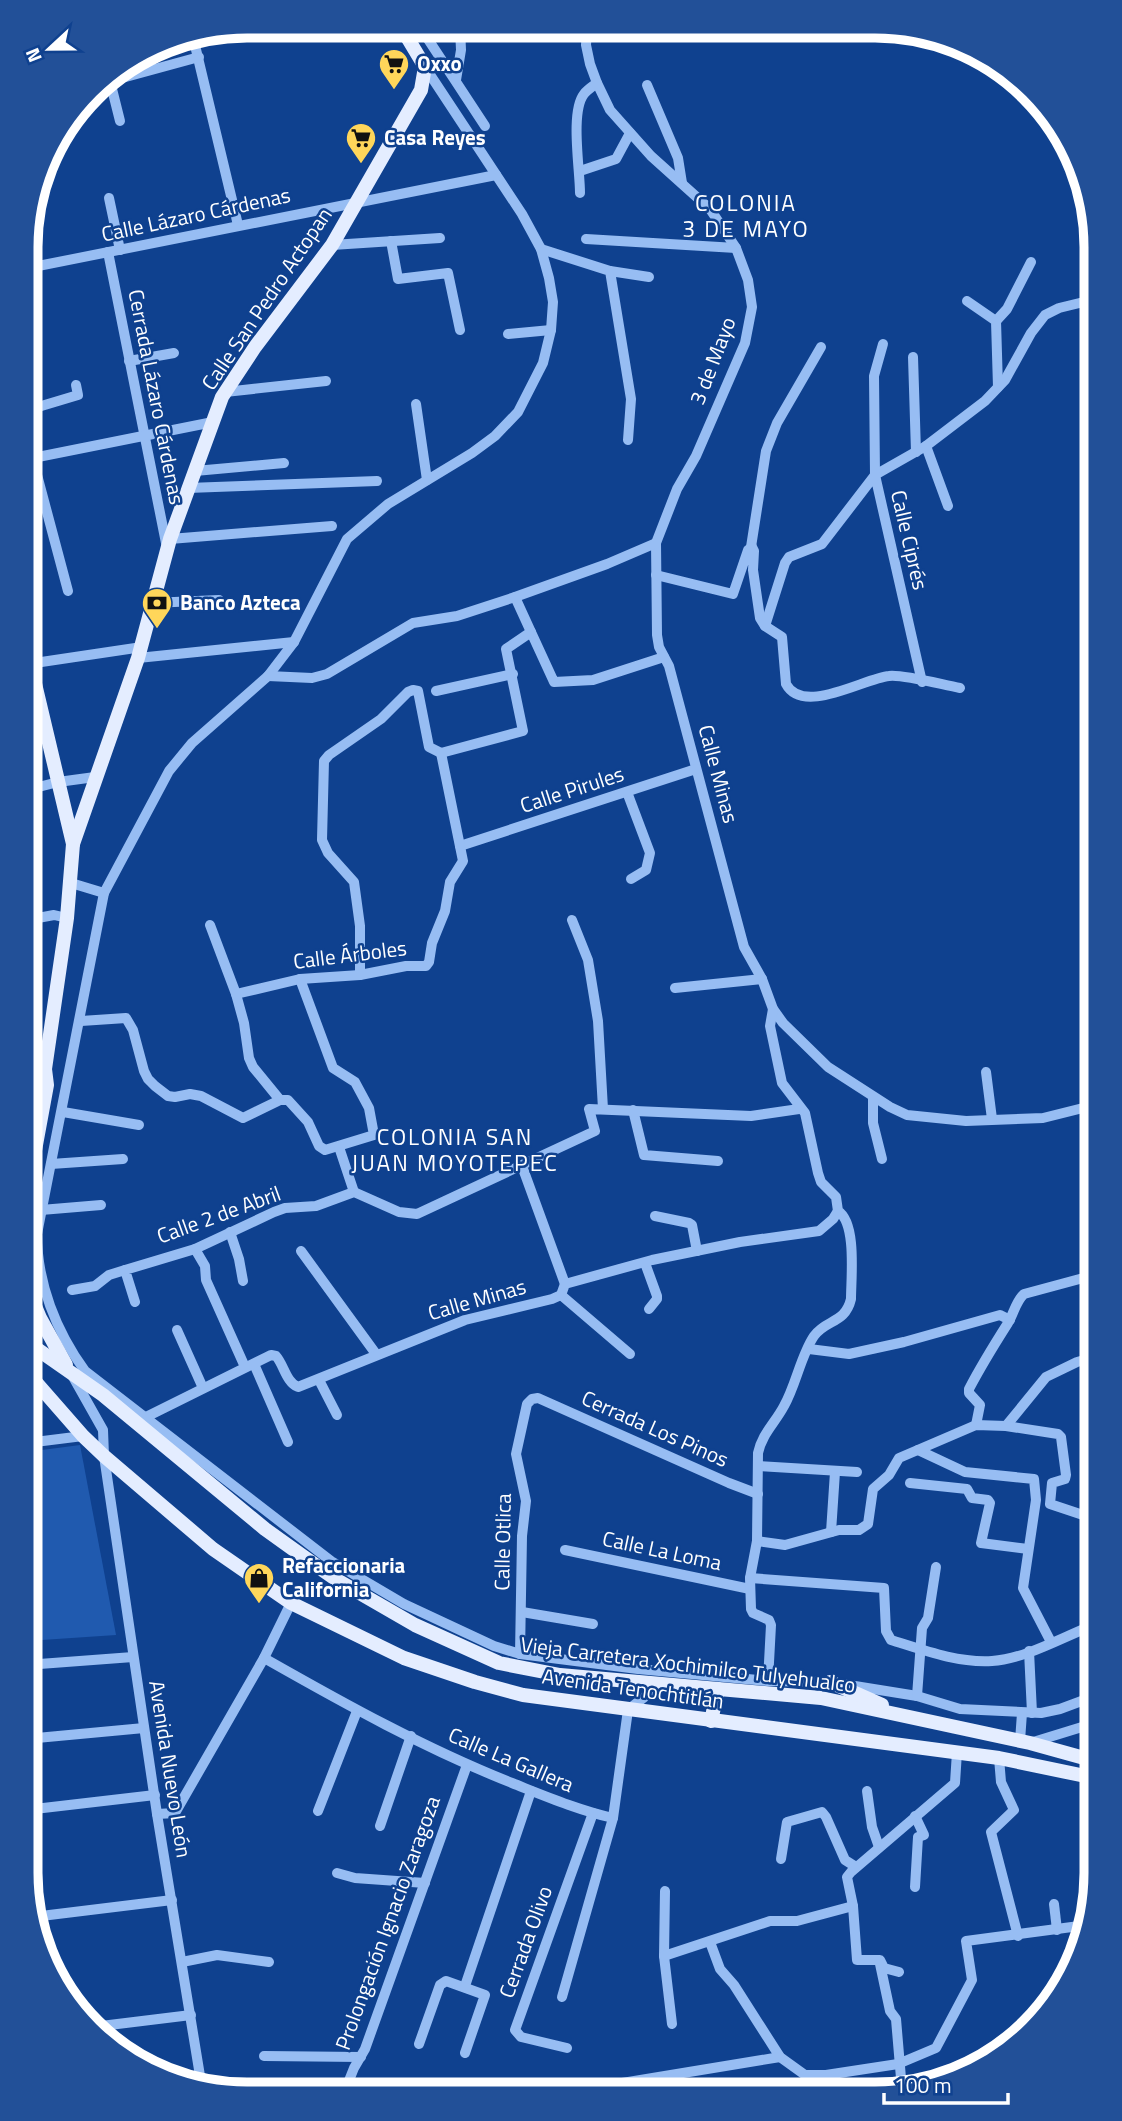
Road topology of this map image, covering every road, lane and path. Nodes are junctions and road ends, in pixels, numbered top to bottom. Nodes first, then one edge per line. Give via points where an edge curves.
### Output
1 (408, 39) edge
2 (428, 39) edge
3 (460, 39) edge
4 (586, 39) edge
5 (196, 45) edge
6 (199, 57) junction
7 (425, 67) junction
8 (129, 76) edge
9 (456, 80) junction
10 (597, 83) junction
11 (647, 85) dead end
12 (109, 91) edge
13 (120, 121) dead end
14 (485, 126) dead end
15 (629, 133) junction
16 (580, 170) junction
17 (496, 175) junction
18 (682, 183) junction
19 (580, 193) dead end
20 (109, 198) dead end
21 (359, 201) junction
22 (238, 225) junction
23 (440, 238) dead end
24 (586, 239) dead end
25 (391, 241) junction
26 (332, 245) junction
27 (736, 248) junction
28 (541, 249) junction
29 (120, 250) junction
30 (108, 252) junction
31 (1031, 262) dead end
32 (39, 266) edge
33 (610, 271) junction
34 (649, 277) dead end
35 (967, 301) dead end
36 (1084, 302) edge
37 (996, 321) junction
38 (460, 330) dead end
39 (551, 330) junction
40 (508, 334) dead end
41 (883, 344) dead end
42 (821, 347) dead end
43 (174, 353) dead end
44 (913, 357) dead end
45 (129, 360) junction
46 (326, 381) dead end
47 (76, 385) dead end
48 (998, 387) junction
49 (225, 392) junction
50 (416, 404) dead end
51 (39, 407) edge
52 (213, 422) junction
53 (144, 436) junction
54 (628, 440) dead end
55 (921, 449) junction
56 (39, 457) edge
57 (284, 463) dead end
58 (195, 471) junction
59 (875, 475) junction
60 (426, 480) junction
61 (377, 481) dead end
62 (188, 488) junction
63 (39, 490) edge
64 (948, 506) dead end
65 (332, 526) dead end
66 (656, 543) junction
67 (169, 544) junction
68 (751, 547) junction
69 (656, 575) junction
70 (68, 591) dead end
71 (515, 597) junction
72 (219, 600) dead end
73 (152, 603) junction
74 (765, 626) junction
75 (531, 632) junction
76 (293, 642) junction
77 (140, 653) junction
78 (664, 657) junction
79 (39, 660) edge
80 (513, 674) junction
81 (268, 676) junction
82 (922, 682) junction
83 (960, 688) dead end
84 (436, 691) dead end
85 (39, 719) edge
86 (441, 753) junction
87 (696, 769) junction
88 (95, 778) junction
89 (58, 782) junction
90 (39, 785) edge
91 (627, 792) junction
92 (73, 845) junction
93 (460, 846) junction
94 (631, 879) dead end
95 (71, 883) junction
96 (104, 893) junction
97 (39, 918) edge
98 (67, 918) junction
99 (572, 920) dead end
100 (211, 925) dead end
101 (360, 975) junction
102 (300, 979) junction
103 (762, 979) junction
104 (675, 988) dead end
105 (236, 994) junction
106 (773, 1009) junction
107 (80, 1021) junction
108 (45, 1069) junction
109 (986, 1072) dead end
110 (39, 1077) edge
111 (873, 1097) junction
112 (280, 1100) junction
113 (1083, 1108) edge
114 (799, 1109) junction
115 (603, 1110) junction
116 (633, 1110) junction
117 (63, 1112) junction
118 (992, 1119) junction
119 (139, 1125) dead end
120 (39, 1129) edge
121 (339, 1147) junction
122 (123, 1159) dead end
123 (882, 1159) dead end
124 (718, 1161) dead end
125 (51, 1164) junction
126 (522, 1166) junction
127 (354, 1192) junction
128 (101, 1205) dead end
129 (41, 1210) junction
130 (838, 1211) junction
131 (655, 1216) dead end
132 (39, 1232) edge
133 (230, 1232) junction
134 (195, 1249) junction
135 (301, 1251) dead end
136 (697, 1251) junction
137 (645, 1263) junction
138 (39, 1265) edge
139 (125, 1270) junction
140 (1083, 1278) edge
141 (243, 1282) dead end
142 (563, 1289) junction
143 (72, 1290) dead end
144 (135, 1302) dead end
145 (649, 1309) dead end
146 (39, 1316) edge
147 (1010, 1320) junction
148 (177, 1330) dead end
149 (809, 1349) junction
150 (39, 1350) edge
151 (376, 1354) junction
152 (630, 1354) dead end
153 (1083, 1360) edge
154 (249, 1366) junction
155 (78, 1374) junction
156 (319, 1380) junction
157 (39, 1385) edge
158 (203, 1388) junction
159 (538, 1398) joint
160 (337, 1415) dead end
161 (146, 1417) junction
162 (976, 1425) junction
163 (1006, 1426) junction
164 (83, 1436) junction
165 (39, 1442) edge
166 (288, 1442) dead end
167 (918, 1450) junction
168 (104, 1456) junction
169 (758, 1466) junction
170 (835, 1472) junction
171 (857, 1472) dead end
172 (910, 1483) dead end
173 (758, 1493) junction
174 (1036, 1500) junction
175 (1050, 1504) junction
176 (1083, 1515) edge
177 (831, 1532) junction
178 (757, 1541) junction
179 (1028, 1549) junction
180 (565, 1550) dead end
181 (936, 1567) dead end
182 (750, 1584) junction
183 (291, 1603) junction
184 (522, 1612) junction
185 (593, 1624) dead end
186 (1083, 1629) edge
187 (1051, 1642) junction
188 (919, 1649) junction
189 (1029, 1651) junction
190 (520, 1654) junction
191 (133, 1657) junction
192 (264, 1658) junction
193 (39, 1664) edge
194 (768, 1681) junction
195 (830, 1682) junction
196 (662, 1683) junction
197 (718, 1689) junction
198 (917, 1696) junction
199 (1083, 1700) edge
200 (628, 1710) junction
201 (357, 1711) junction
202 (1027, 1713) junction
203 (909, 1717) junction
204 (711, 1721) junction
205 (1083, 1726) edge
206 (144, 1728) junction
207 (411, 1736) junction
208 (39, 1739) edge
209 (1025, 1742) junction
210 (957, 1752) junction
211 (999, 1758) junction
212 (1083, 1758) edge
213 (467, 1765) junction
214 (1083, 1776) edge
215 (531, 1791) junction
216 (867, 1791) dead end
217 (155, 1795) junction
218 (39, 1808) edge
219 (318, 1811) dead end
220 (593, 1813) junction
221 (157, 1814) junction
222 (915, 1816) junction
223 (613, 1818) junction
224 (380, 1826) dead end
225 (879, 1847) junction
226 (781, 1859) dead end
227 (856, 1867) junction
228 (337, 1873) dead end
229 (425, 1883) junction
230 (915, 1886) dead end
231 (665, 1891) dead end
232 (172, 1900) junction
233 (1054, 1904) dead end
234 (853, 1906) junction
235 (43, 1916) edge
236 (1076, 1927) edge
237 (1057, 1930) junction
238 (1018, 1936) junction
239 (710, 1942) junction
240 (664, 1956) junction
241 (880, 1960) junction
242 (182, 1962) junction
243 (269, 1962) dead end
244 (899, 1972) dead end
245 (465, 1986) junction
246 (562, 1997) dead end
247 (191, 2015) junction
248 (672, 2024) dead end
249 (105, 2026) edge
250 (419, 2044) dead end
251 (567, 2048) dead end
252 (465, 2053) dead end
253 (264, 2056) dead end
254 (361, 2057) junction
255 (780, 2057) junction
256 (898, 2064) junction
257 (200, 2077) edge
258 (900, 2080) edge
259 (348, 2082) edge
260 (628, 2082) edge

1 - 7 main road
2 - 9 street
3 - 9 street
4 - 10 street, 3 de Mayo
5 - 6 street
6 - 8 street
6 - 22 street
7 - 17 street, Avenida Nuevo León
7 - 21 main road, Calle San Pedro Actopan via 421,90
9 - 14 street
10 - 15 street, 3 de Mayo via 610,110
10 - 16 street via 583,96 576,117
11 - 18 street via 678,158
12 - 13 street
15 - 16 street via 616,159
15 - 18 street, 3 de Mayo
16 - 19 street
17 - 21 street, Calle Lázaro Cárdenas
17 - 28 street, Avenida Nuevo León
18 - 27 street, 3 de Mayo via 710,209
20 - 29 street
21 - 22 street, Calle Lázaro Cárdenas
21 - 26 main road, Calle San Pedro Actopan
22 - 29 street, Calle Lázaro Cárdenas
23 - 25 street
24 - 27 street
25 - 26 street
25 - 38 street via 398,279 448,273
26 - 49 main road, Calle San Pedro Actopan
27 - 66 street, 3 de Mayo via 752,307 745,343
28 - 33 street
28 - 39 street, Avenida Nuevo León via 553,303
29 - 30 street, Calle Lázaro Cárdenas
30 - 32 street, Calle Lázaro Cárdenas
30 - 45 street, Cerrada Lázaro Cárdenas
31 - 37 street
33 - 34 street
33 - 54 street via 631,399
35 - 37 street
36 - 48 street via 1045,315
37 - 48 street
39 - 40 street
39 - 60 street, Avenida Nuevo León via 543,363 518,412 472,453
41 - 59 street via 874,376
42 - 68 street via 766,451
43 - 45 street
44 - 55 street
45 - 53 street, Cerrada Lázaro Cárdenas
46 - 49 street
47 - 51 street via 78,395
48 - 55 street
49 - 52 main road, Calle San Pedro Actopan
50 - 60 street
52 - 53 street
52 - 58 main road, Calle San Pedro Actopan
53 - 56 street
53 - 67 street, Cerrada Lázaro Cárdenas
55 - 59 street
55 - 64 street
57 - 58 street
58 - 62 main road, Calle San Pedro Actopan
59 - 74 street, Calle Ciprés via 822,544 789,557
59 - 82 street, Calle Ciprés
60 - 76 street, Avenida Nuevo León via 388,504 347,539
61 - 62 street
62 - 67 main road, Calle San Pedro Actopan
63 - 70 street
65 - 67 street
66 - 69 street, Calle Minas
66 - 71 street
67 - 73 main road, Calle San Pedro Actopan
68 - 69 street via 733,594
68 - 74 street via 760,618
69 - 78 street, Calle Minas via 657,635
71 - 75 street
71 - 81 street via 457,616 413,624 319,677
72 - 73 street
73 - 77 main road, Calle San Pedro Actopan
74 - 82 street via 782,637 786,684 796,694 822,695 892,675
75 - 78 street via 554,682 593,680
75 - 80 street via 506,649
76 - 77 street
76 - 81 street, Avenida Nuevo León
77 - 79 street
77 - 88 main road, Calle San Pedro Actopan
78 - 87 street, Calle Minas
80 - 84 street
80 - 86 street via 523,732
81 - 96 street, Avenida Nuevo León via 180,757
82 - 83 street
85 - 89 main road
86 - 93 street
86 - 101 street via 429,747 418,691 413,690 324,761 322,840 354,881
87 - 91 street, Calle Pirules
87 - 103 street, Calle Minas via 744,947
88 - 89 street
88 - 92 main road, Calle San Pedro Actopan
89 - 90 street
89 - 92 main road
91 - 93 street, Calle Pirules
91 - 94 street via 650,853 646,870
92 - 95 main road
93 - 101 street, Calle Árboles via 463,861 450,882 426,966
95 - 96 street
95 - 98 main road
96 - 107 street, Avenida Nuevo León
97 - 98 street
98 - 108 main road
99 - 115 street via 587,960 598,1021
100 - 105 street
101 - 102 street, Calle Árboles
102 - 105 street, Calle Árboles
102 - 121 street via 333,1068 355,1082 369,1108 374,1135
103 - 104 street
103 - 106 street, Calle Minas
105 - 112 street via 249,1058
106 - 111 street via 828,1067
106 - 114 street, Calle La Loma via 771,1026 782,1083
107 - 112 street via 126,1018 148,1079 168,1096 201,1096 243,1118
107 - 117 street, Avenida Nuevo León
108 - 110 main road
108 - 120 main road via 47,1085
109 - 118 street
111 - 118 street via 907,1115
111 - 123 street via 873,1123
112 - 121 street via 289,1100 308,1122 319,1146 325,1150
113 - 118 street via 1043,1118
114 - 116 street via 751,1116
114 - 130 street, Calle La Loma via 808,1124 821,1182 836,1197
115 - 116 street
115 - 126 street via 589,1109 595,1131
116 - 124 street via 644,1155
117 - 119 street
117 - 125 street, Avenida Nuevo León
121 - 127 street
122 - 125 street
125 - 129 street, Avenida Nuevo León
126 - 127 street via 417,1214 399,1212
126 - 142 street
127 - 133 street, Calle 2 de Abril via 316,1206 285,1208
128 - 129 street
129 - 132 street, Avenida Nuevo León
130 - 136 street, Calle Minas via 819,1231
130 - 149 street, Calle La Loma via 849,1228 849,1309 815,1335
131 - 136 street via 692,1225
133 - 134 street, Calle 2 de Abril
133 - 141 street
134 - 139 street, Calle 2 de Abril
134 - 154 street
135 - 151 street
136 - 137 street, Calle Minas
137 - 142 street, Calle Minas
137 - 145 street via 657,1296
138 - 155 street, Avenida Nuevo León
139 - 143 street, Calle 2 de Abril via 95,1286
139 - 144 street
140 - 147 street via 1024,1294
142 - 151 street, Calle Minas via 552,1299 465,1320
142 - 152 street
146 - 155 main road
147 - 149 street via 1000,1315 849,1354
147 - 162 street via 969,1389 980,1405
148 - 158 street
149 - 169 street, Calle La Loma via 784,1407 761,1440
150 - 155 main road, Vieja Carretera Xochimilco Tulyehualco
151 - 156 street, Calle Minas
153 - 163 street via 1046,1377
154 - 156 street, Calle Minas via 271,1355 293,1386
154 - 158 street, Calle Minas
154 - 166 street
155 - 161 street
155 - 168 street, Avenida Nuevo León via 103,1430
155 - 196 main road, Vieja Carretera Xochimilco Tulyehualco via 265,1529 337,1580 415,1625 510,1666
156 - 160 street
157 - 164 main road, Avenida Tenochtitlán
158 - 161 street, Calle Minas
159 - 173 street, Cerrada Los Pinos
159 - 184 street, Calle Otlica via 527,1404 516,1454 526,1501
161 - 190 street via 331,1562 468,1636
162 - 163 street
162 - 167 street
163 - 175 street via 1061,1437 1066,1475 1052,1483
164 - 165 street
164 - 168 main road, Avenida Tenochtitlán
167 - 174 street via 965,1472 1034,1479
167 - 177 street via 899,1458 873,1489 865,1527
168 - 183 main road, Avenida Tenochtitlán via 213,1549
168 - 191 street, Avenida Nuevo León
169 - 170 street
169 - 173 street, Calle La Loma
170 - 171 street
170 - 177 street
172 - 179 street via 967,1489 972,1498 988,1500 981,1544
173 - 178 street, Calle La Loma
174 - 175 street
174 - 179 street
175 - 176 street
177 - 178 street via 785,1545
178 - 182 street, Calle La Loma
179 - 187 street via 1025,1592
180 - 182 street, Calle La Loma
181 - 188 street
182 - 188 street via 884,1588 887,1636
182 - 194 street via 753,1613 771,1625
183 - 192 street
183 - 200 main road, Avenida Tenochtitlán via 404,1658 474,1682 523,1695
184 - 185 street
184 - 190 street, Calle Otlica
186 - 187 street
187 - 189 street
188 - 189 street via 969,1661 994,1661
188 - 198 street
189 - 202 street
190 - 194 street
191 - 193 street
191 - 206 street, Avenida Nuevo León
192 - 201 street, Calle La Gallera
192 - 221 street via 174,1813
194 - 195 street
195 - 198 street
195 - 203 main road
196 - 197 main road, Vieja Carretera Xochimilco Tulyehualco
196 - 200 street
197 - 203 main road, Vieja Carretera Xochimilco Tulyehualco via 816,1697
197 - 204 main road
198 - 202 street via 960,1709
199 - 202 street
200 - 204 main road, Avenida Tenochtitlán
200 - 223 street
201 - 207 street, Calle La Gallera
201 - 219 street
202 - 209 street
203 - 209 main road, Vieja Carretera Xochimilco Tulyehualco
204 - 210 main road, Avenida Tenochtitlán
205 - 209 street
206 - 208 street
206 - 217 street, Avenida Nuevo León
207 - 213 street, Calle La Gallera
207 - 224 street
209 - 212 main road, Vieja Carretera Xochimilco Tulyehualco
210 - 211 main road, Avenida Tenochtitlán
210 - 222 street via 955,1783
211 - 214 main road, Avenida Tenochtitlán
211 - 238 street via 1001,1782 1014,1810 990,1832
213 - 215 street, Calle La Gallera
213 - 229 street, Prolongación Ignacio Zaragoza
215 - 220 street, Calle La Gallera
215 - 245 street
216 - 225 street
217 - 218 street
217 - 221 street, Avenida Nuevo León
220 - 223 street, Calle La Gallera
220 - 251 street, Cerrada Olivo via 515,2029 521,2037
221 - 232 street, Avenida Nuevo León
222 - 225 street
222 - 230 street via 923,1835 918,1837
223 - 246 street
225 - 227 street
226 - 227 street via 787,1822 822,1812 845,1860
227 - 234 street via 847,1877
228 - 229 street
229 - 254 street, Prolongación Ignacio Zaragoza
231 - 240 street
232 - 235 street
232 - 242 street, Avenida Nuevo León
233 - 237 street
234 - 239 street via 797,1920 770,1921
234 - 241 street via 856,1960
236 - 237 street
237 - 238 street
238 - 256 street via 966,1941 972,1980 936,2048
239 - 240 street
239 - 255 street via 720,1969
240 - 248 street
241 - 244 street via 884,1968
241 - 256 street via 890,2011 896,2019
242 - 243 street via 217,1955
242 - 247 street, Avenida Nuevo León
245 - 250 street via 446,1981 440,1985
245 - 252 street via 482,1992 485,1998
247 - 249 street
247 - 257 street, Avenida Nuevo León
253 - 254 street
254 - 259 street, Prolongación Ignacio Zaragoza
255 - 256 street via 805,2075
255 - 260 street
256 - 258 street

